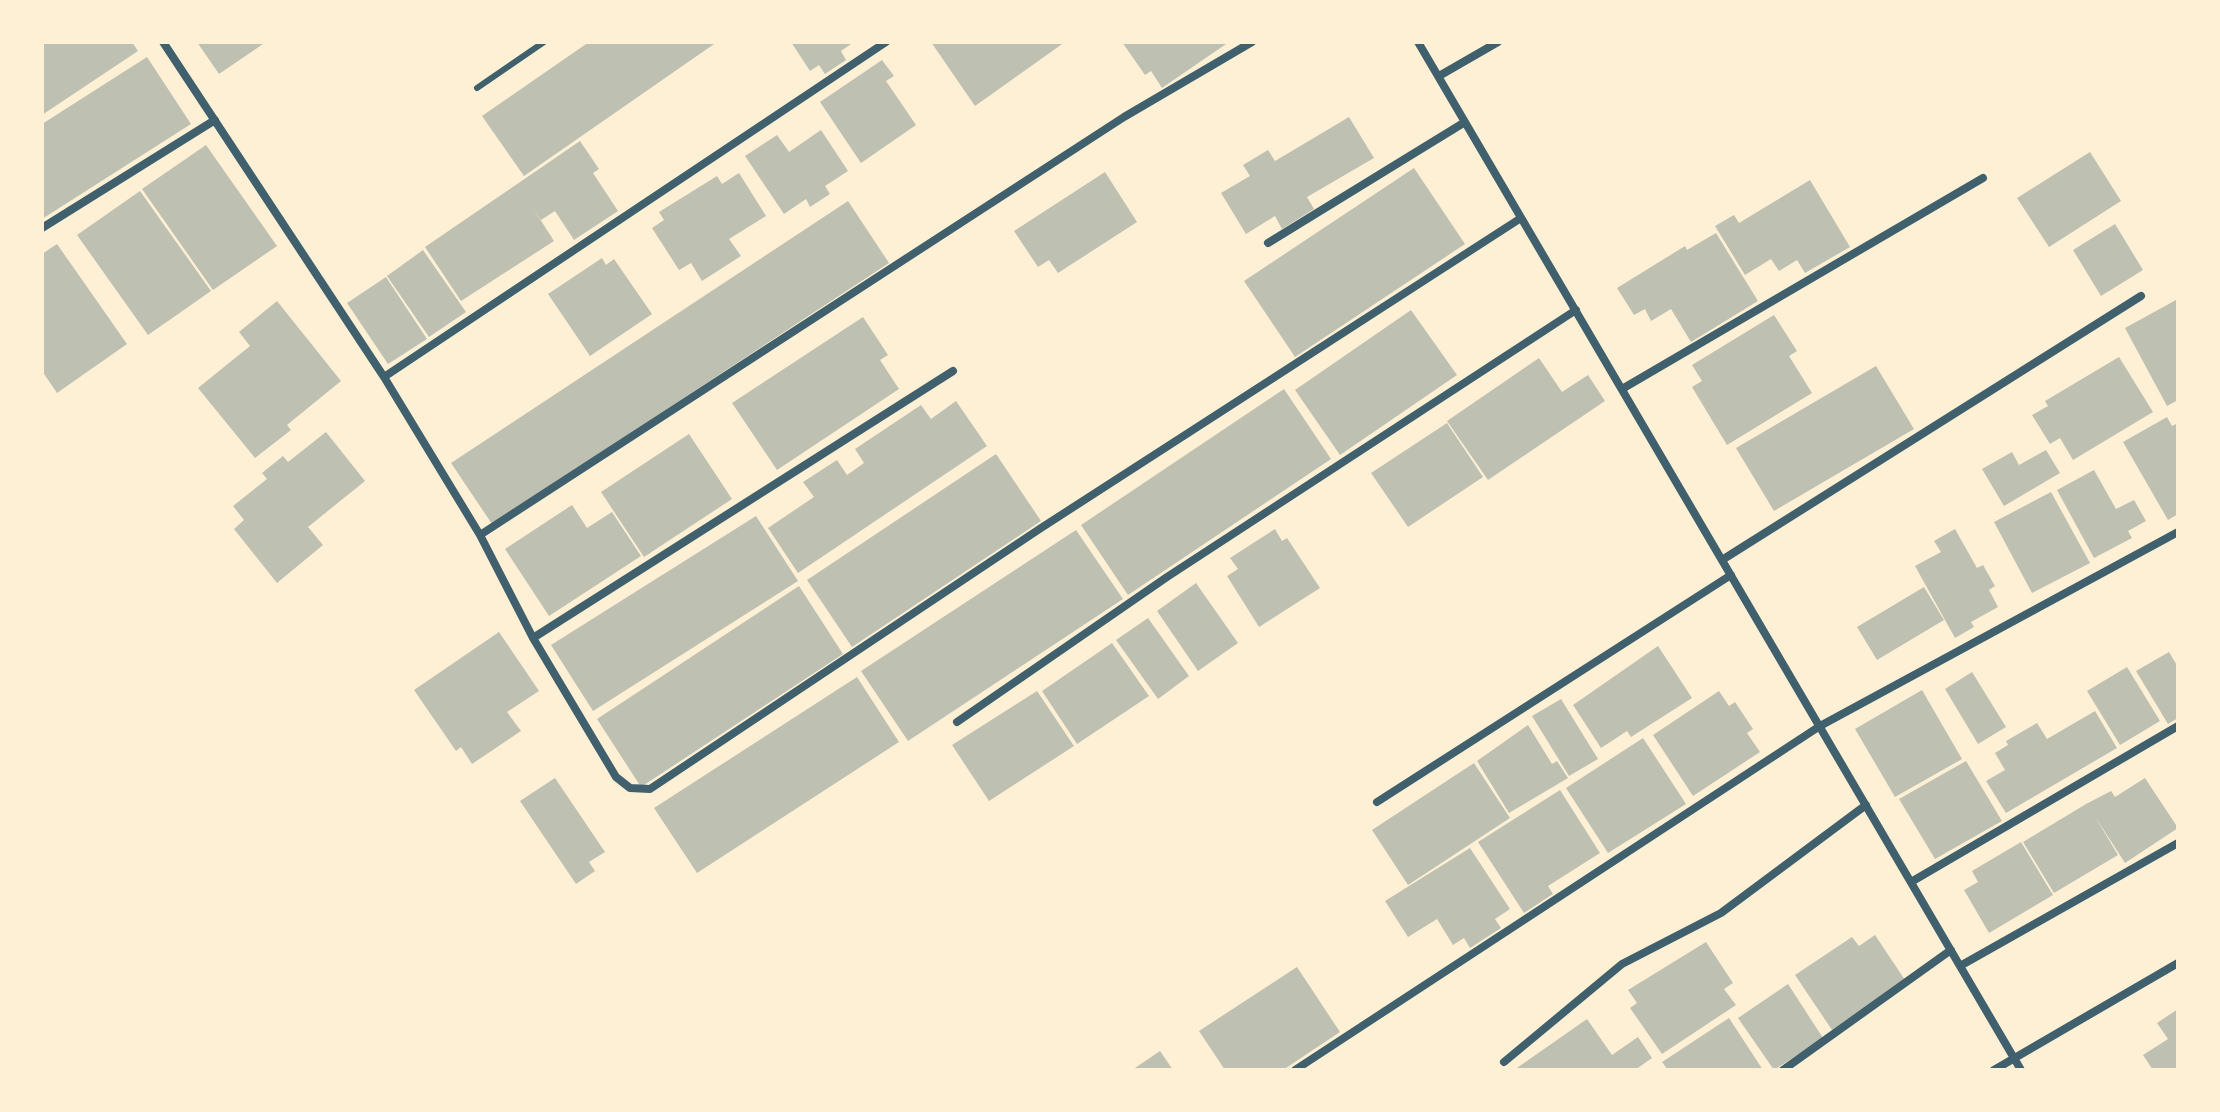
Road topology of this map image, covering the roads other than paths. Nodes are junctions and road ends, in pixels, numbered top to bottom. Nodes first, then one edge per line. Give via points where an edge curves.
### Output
1 (163, 42) edge
2 (544, 42) edge
3 (886, 42) edge
4 (1252, 42) edge
5 (1418, 42) edge
6 (1498, 42) edge
7 (1439, 76) junction
8 (477, 88) dead end
9 (215, 120) junction
10 (1465, 122) junction
11 (1983, 178) dead end
12 (1521, 218) junction
13 (42, 228) edge
14 (1268, 243) dead end
15 (2141, 296) dead end
16 (1576, 310) junction
17 (953, 371) dead end
18 (384, 377) junction
19 (1622, 389) junction
20 (2178, 532) edge
21 (480, 535) junction
22 (1722, 560) junction
23 (1731, 575) junction
24 (533, 638) junction
25 (957, 722) dead end
26 (1820, 726) junction
27 (2178, 726) edge
28 (1377, 802) dead end
29 (1866, 805) junction
30 (2178, 843) edge
31 (1911, 882) junction
32 (1951, 950) junction
33 (2178, 963) edge
34 (1960, 966) junction
35 (2014, 1057) junction
36 (1504, 1062) dead end
37 (1295, 1070) edge
38 (1783, 1070) edge
39 (1994, 1070) edge
40 (2021, 1070) edge

1 - 9 street
2 - 8 lane
3 - 18 street
4 - 21 street via 1124,117
5 - 7 street
6 - 7 street
7 - 10 street
9 - 13 street
9 - 18 street
10 - 12 street
10 - 14 street
11 - 19 street
12 - 16 street
12 - 24 street via 650,789 630,788 616,777
15 - 22 street
16 - 19 street
16 - 25 street via 1167,577
17 - 24 street
18 - 21 street
19 - 22 street
20 - 26 street
21 - 24 street
22 - 23 street
23 - 26 street
23 - 28 street
26 - 29 street
26 - 37 street
27 - 31 street
29 - 31 street
29 - 36 street via 1721,913 1622,964
30 - 34 street
31 - 32 street
32 - 34 street
32 - 38 street
33 - 35 street
34 - 35 street
35 - 39 street
35 - 40 street

